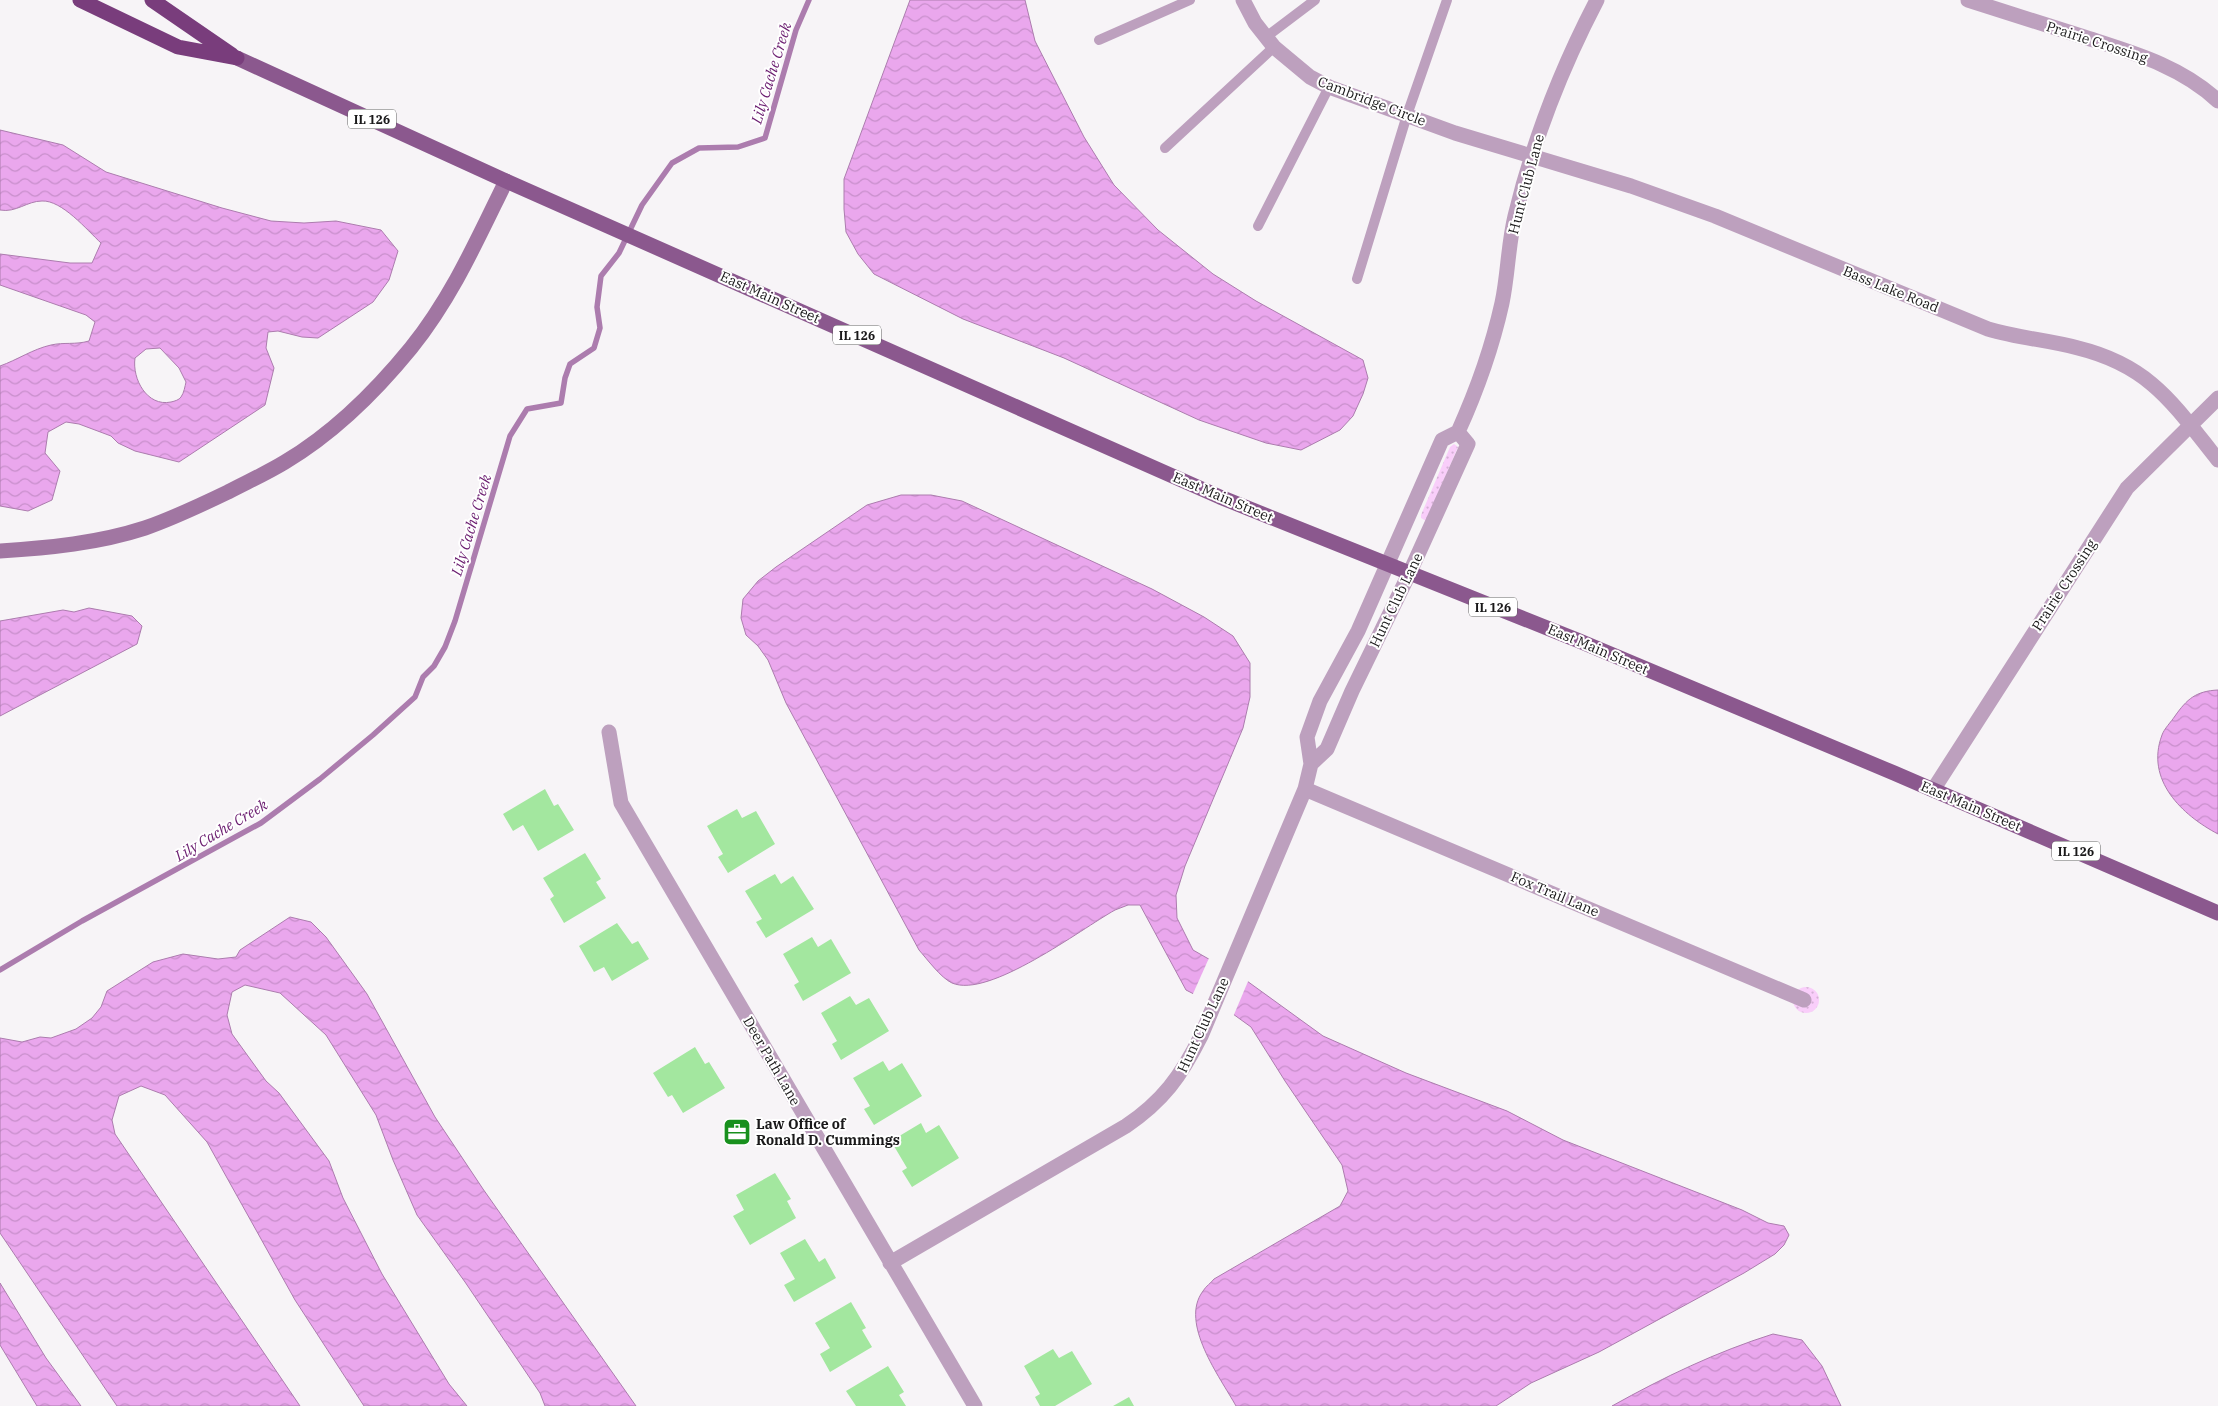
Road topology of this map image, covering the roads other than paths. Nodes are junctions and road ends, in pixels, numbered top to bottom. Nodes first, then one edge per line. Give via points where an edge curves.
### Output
1 (80, 0) edge
2 (152, 0) edge
3 (1190, 0) edge
4 (1243, 0) edge
5 (1315, 0) edge
6 (1447, 0) edge
7 (1597, 0) edge
8 (1968, 0) edge
9 (1099, 40) dead end
10 (1270, 42) junction
11 (237, 58) junction
12 (1329, 87) junction
13 (2218, 101) edge
14 (1406, 115) junction
15 (1165, 148) dead end
16 (1532, 156) junction
17 (506, 181) junction
18 (1258, 226) dead end
19 (1357, 279) dead end
20 (2218, 398) edge
21 (2189, 425) junction
22 (1458, 432) junction
23 (2218, 460) edge
24 (0, 551) edge
25 (1386, 563) junction
26 (1410, 572) junction
27 (609, 732) dead end
28 (1311, 764) junction
29 (1306, 789) junction
30 (1933, 790) junction
31 (2218, 913) edge
32 (1804, 1000) dead end
33 (890, 1263) junction
34 (975, 1406) edge

1 - 11 highway via 178,47
2 - 11 highway
3 - 9 lane
4 - 10 street, Cambridge Circle
5 - 10 lane
6 - 14 lane
7 - 16 street, Hunt Club Lane via 1557,82
8 - 13 street, Prairie Crossing via 2138,54 2174,69
10 - 12 street, Cambridge Circle via 1310,77
10 - 15 lane
11 - 17 main road, East Main Street / IL 126
12 - 14 street, Cambridge Circle
12 - 18 lane
14 - 16 street, Cambridge Circle
14 - 19 lane
16 - 21 street, Bass Lake Road via 1715,216 1988,329 2103,354 2144,376 2169,398
16 - 22 street, Hunt Club Lane via 1514,218 1493,339 1483,374
17 - 24 street via 463,270 432,318 379,383 322,436 286,462 184,514 100,539
17 - 25 main road, East Main Street / IL 126 via 1173,476
20 - 21 street, Prairie Crossing
21 - 23 street, Bass Lake Road
21 - 30 street, Prairie Crossing via 2122,495
22 - 25 street, Hunt Club Lane via 1442,440
22 - 26 street, Hunt Club Lane via 1468,444
25 - 26 main road, East Main Street
25 - 28 street, Hunt Club Lane via 1358,631 1320,701 1307,737
26 - 28 street, Hunt Club Lane via 1327,749
26 - 30 main road, East Main Street / IL 126
27 - 33 street, Deer Path Lane via 621,803
28 - 29 street, Hunt Club Lane
29 - 32 street, Fox Trail Lane
29 - 33 street, Hunt Club Lane via 1205,1025 1178,1078 1160,1100 1143,1115
30 - 31 main road, East Main Street / IL 126
33 - 34 street, Deer Path Lane

